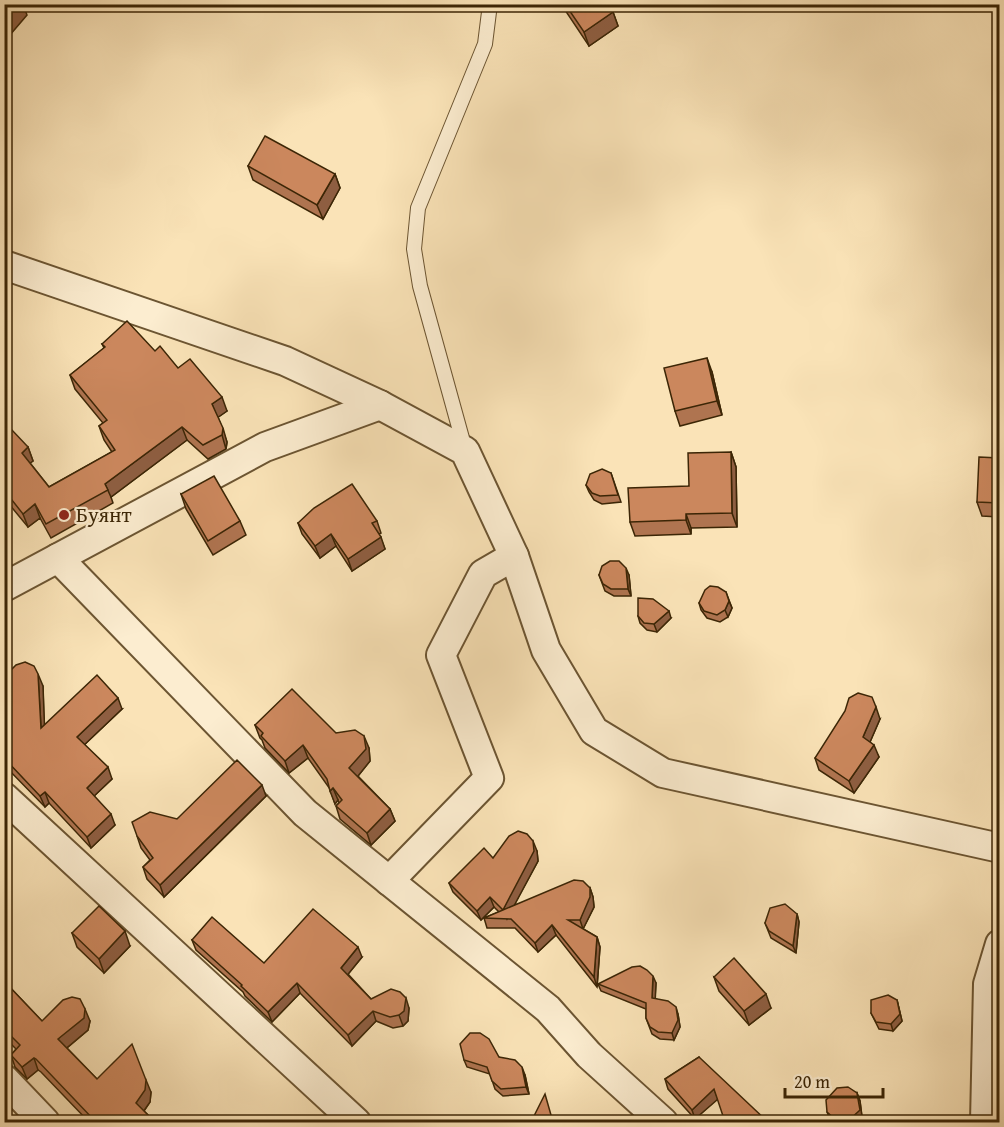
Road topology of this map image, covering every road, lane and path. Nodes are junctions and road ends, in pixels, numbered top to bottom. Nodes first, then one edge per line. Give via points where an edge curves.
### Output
1 (490, 4) edge
2 (4, 265) edge
3 (380, 405) junction
4 (465, 451) junction
5 (514, 556) junction
6 (58, 558) junction
7 (4, 587) edge
8 (4, 797) edge
9 (999, 848) edge
10 (389, 881) junction
11 (999, 944) edge
12 (994, 985) edge
13 (4, 1079) edge
14 (45, 1122) edge
15 (356, 1122) edge
16 (663, 1122) edge
17 (985, 1122) edge

1 - 4 lane via 485,44 418,208 414,249 420,286
2 - 3 street via 285,361
3 - 4 street
3 - 6 street via 265,447
4 - 5 street
5 - 9 street via 546,650 594,731 663,773
5 - 10 street via 483,573 441,655 489,778
6 - 7 street
6 - 10 street via 305,813
8 - 15 street
10 - 16 street via 548,1009 589,1055
11 - 12 street
12 - 17 street
13 - 14 street

